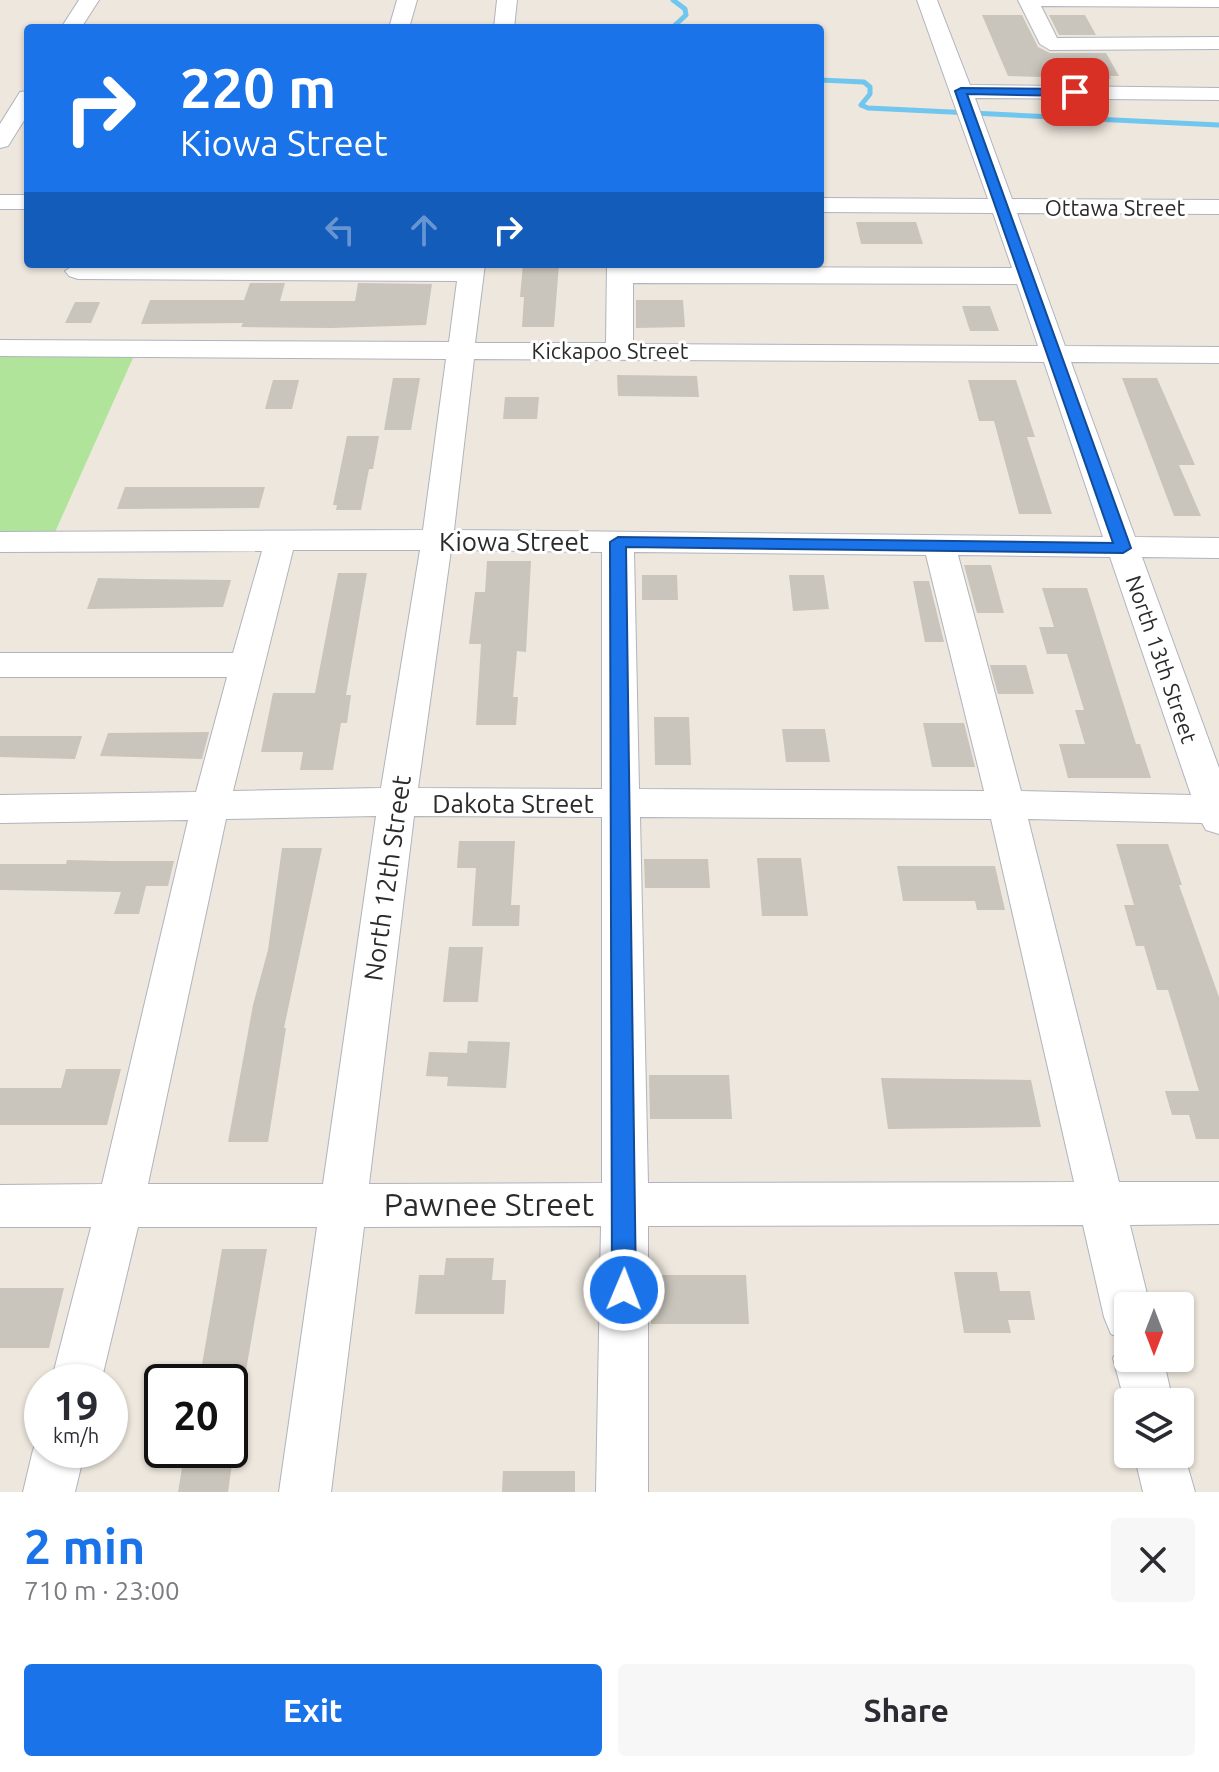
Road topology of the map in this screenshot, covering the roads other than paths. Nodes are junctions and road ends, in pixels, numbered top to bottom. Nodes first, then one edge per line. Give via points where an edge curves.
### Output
1 (89, 0) edge
2 (407, 0) edge
3 (507, 0) edge
4 (927, 0) edge
5 (1029, 0) edge
6 (1219, 1) edge
7 (74, 24) edge
8 (400, 24) edge
9 (504, 24) edge
10 (1219, 43) edge
11 (1050, 44) junction
12 (23, 92) edge
13 (1075, 92) junction
14 (1219, 94) edge
15 (967, 108) junction
16 (0, 141) edge
17 (0, 202) edge
18 (24, 202) edge
19 (824, 205) edge
20 (1000, 206) junction
21 (1219, 207) edge
22 (471, 268) edge
23 (620, 270) edge
24 (78, 271) dead end
25 (1026, 276) junction
26 (0, 348) edge
27 (460, 348) junction
28 (619, 350) junction
29 (1054, 353) junction
30 (1219, 355) edge
31 (437, 540) junction
32 (280, 541) junction
33 (0, 542) edge
34 (618, 542) junction
35 (939, 544) junction
36 (1123, 548) junction
37 (1219, 548) edge
38 (0, 665) edge
39 (247, 665) junction
40 (397, 802) junction
41 (620, 803) junction
42 (1006, 805) junction
43 (210, 807) junction
44 (0, 809) edge
45 (1218, 813) edge
46 (1101, 1203) junction
47 (1219, 1203) edge
48 (343, 1204) junction
49 (625, 1204) junction
50 (0, 1206) edge
51 (119, 1206) junction
52 (1122, 1292) edge
53 (80, 1364) edge
54 (55, 1468) edge
55 (1163, 1468) edge
56 (49, 1492) edge
57 (305, 1492) edge
58 (622, 1492) edge
59 (1169, 1492) edge

1 - 7 street
2 - 8 street
3 - 9 street
4 - 15 street, North 13th Street
5 - 6 street
5 - 11 street
10 - 11 street
11 - 13 street
12 - 16 street
13 - 14 street
13 - 15 street
15 - 20 street, North 13th Street
17 - 18 street
19 - 20 street, Ottawa Street
20 - 21 street, Ottawa Street
20 - 25 street, North 13th Street
22 - 24 street
22 - 27 street, North 12th Street
23 - 25 street
23 - 28 street
25 - 29 street, North 13th Street
26 - 27 street, Kickapoo Street
27 - 28 street, Kickapoo Street
27 - 31 street, North 12th Street
28 - 29 street, Kickapoo Street
29 - 30 street, Kickapoo Street
29 - 36 street, North 13th Street
31 - 32 street, Kiowa Street
31 - 34 street, Kiowa Street
31 - 40 street, North 12th Street
32 - 33 street, Kiowa Street
32 - 39 street
34 - 35 street, Kiowa Street
34 - 41 street
35 - 36 street, Kiowa Street
35 - 42 street
36 - 37 street, Kiowa Street
36 - 45 street, North 13th Street
38 - 39 street
39 - 43 street
40 - 41 street, Dakota Street
40 - 43 street, Dakota Street
40 - 48 street, North 12th Street
41 - 42 street, Dakota Street
41 - 49 street
42 - 45 street, Dakota Street
42 - 46 street
43 - 44 street, Dakota Street
43 - 51 street
46 - 47 street, Pawnee Street
46 - 49 street, Pawnee Street
46 - 52 street
48 - 49 street, Pawnee Street
48 - 51 street, Pawnee Street
48 - 57 street, North 12th Street
49 - 58 street
50 - 51 street, Pawnee Street
51 - 53 street
54 - 56 street
55 - 59 street

